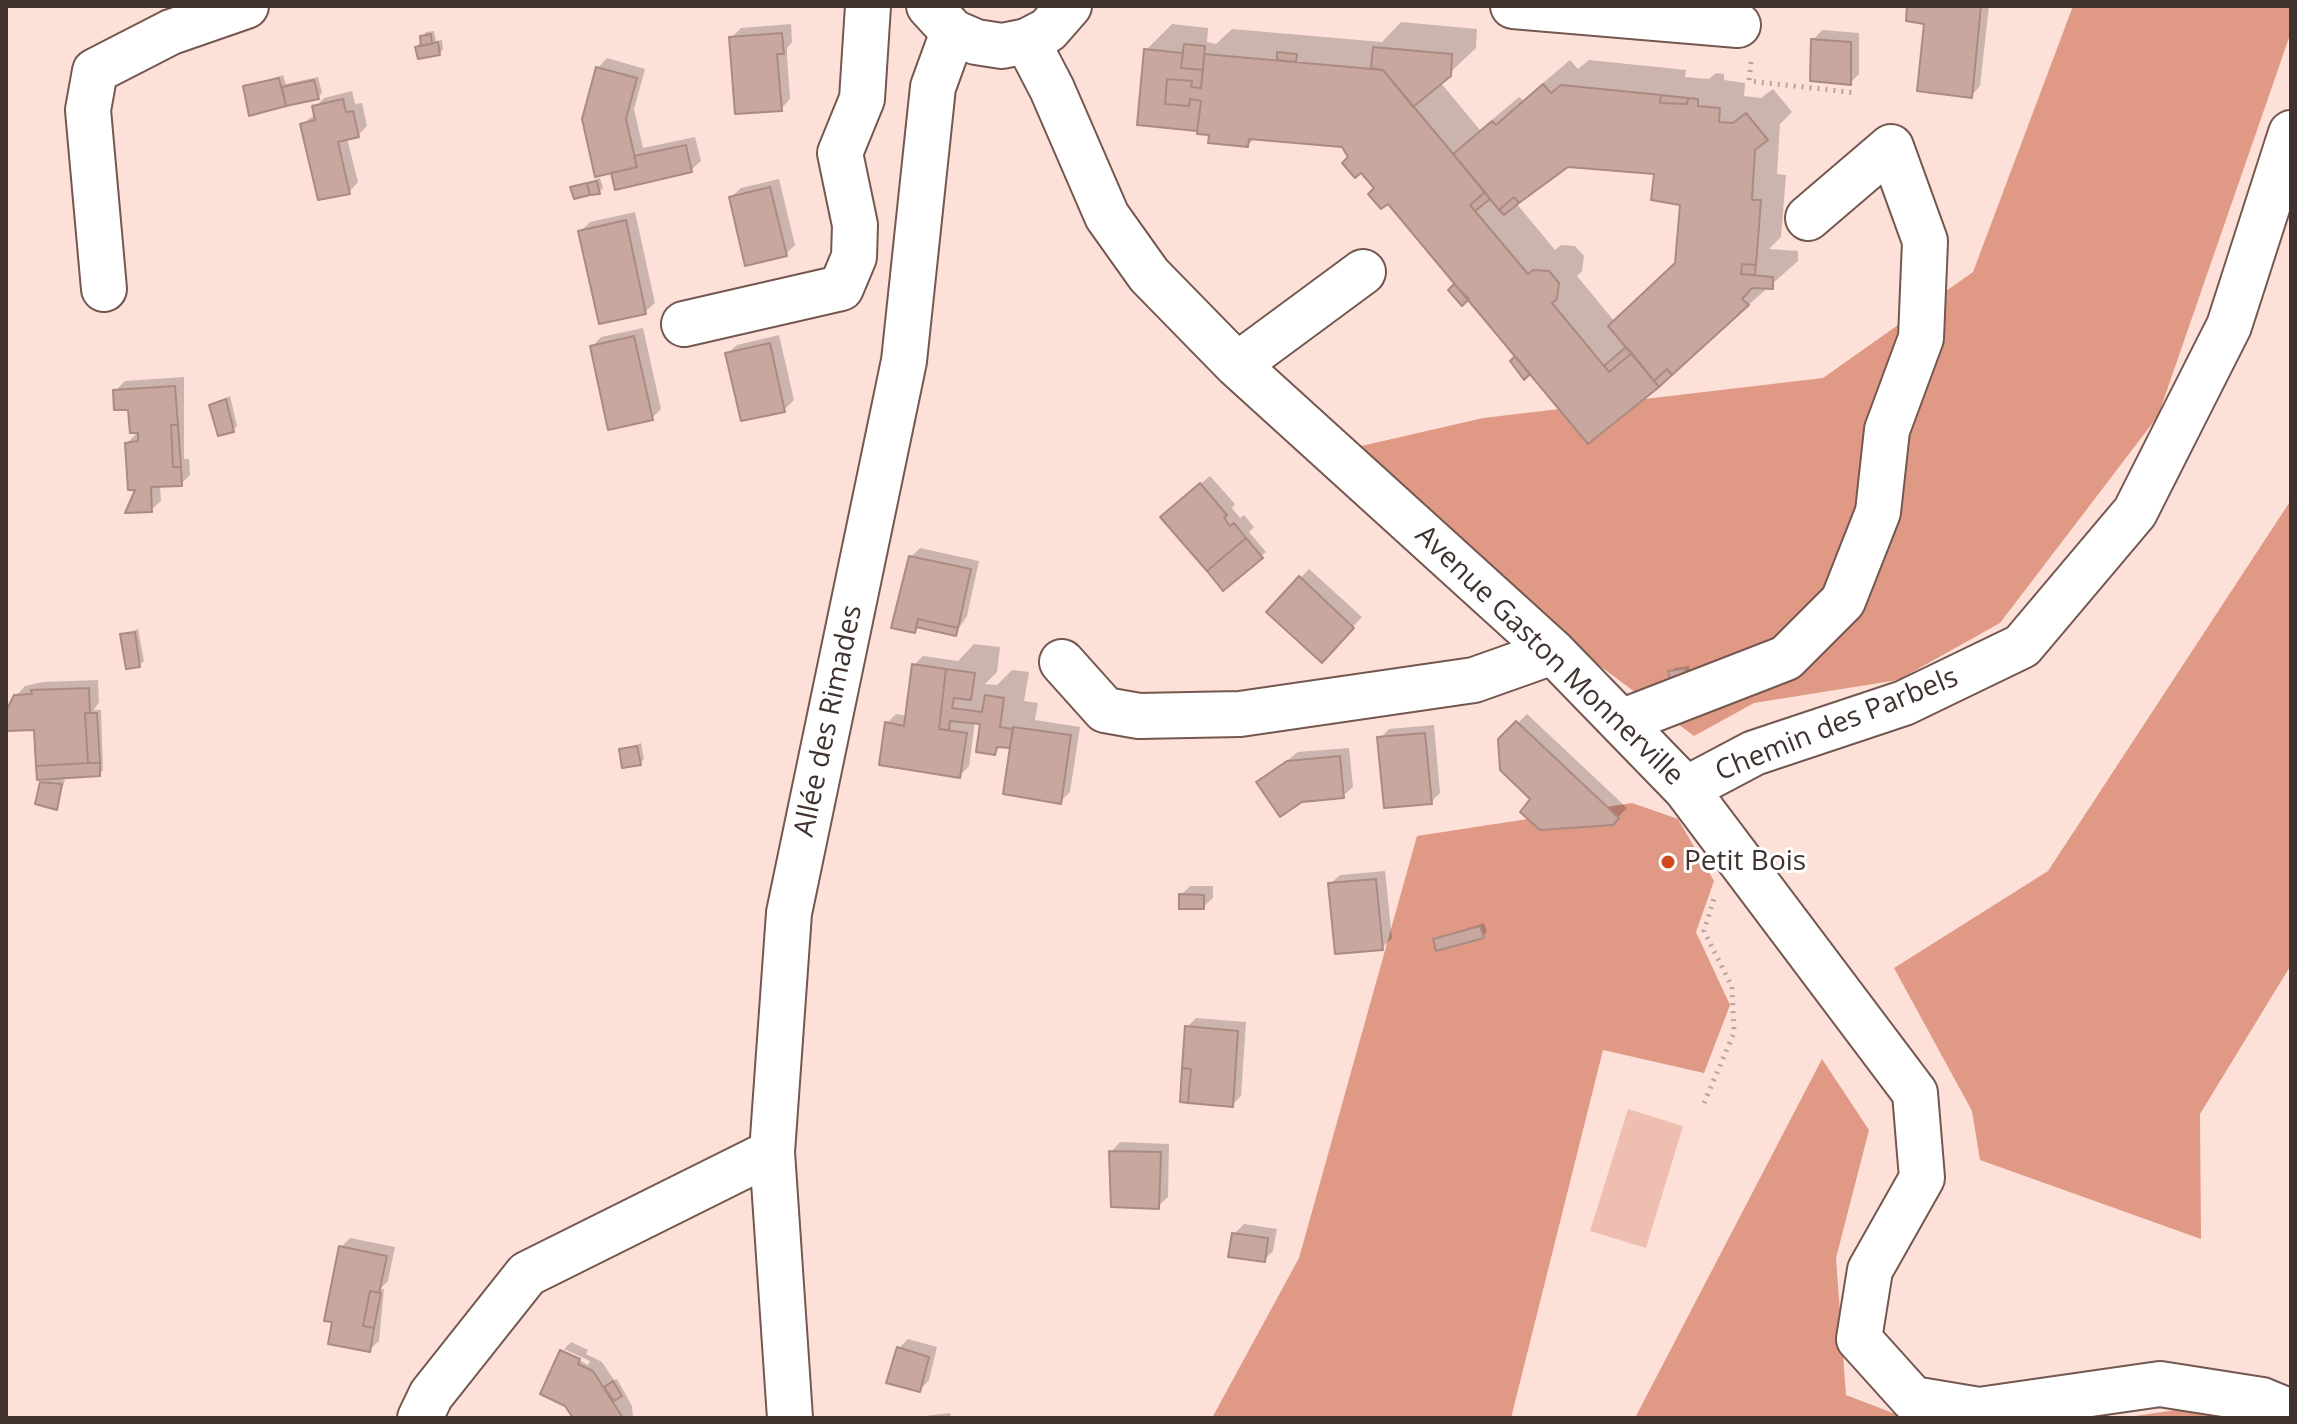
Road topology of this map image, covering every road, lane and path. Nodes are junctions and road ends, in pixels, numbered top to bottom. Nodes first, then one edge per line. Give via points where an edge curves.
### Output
1 (246, 6) edge
2 (868, 6) edge
3 (1069, 6) edge
4 (1513, 6) edge
5 (941, 19) edge
6 (1738, 25) joint
7 (1027, 41) junction
8 (1857, 93) dead end
9 (2291, 133) edge
10 (1808, 218) dead end
11 (1363, 272) dead end
12 (104, 289) dead end
13 (684, 324) dead end
14 (1237, 365) junction
15 (1553, 652) junction
16 (1062, 662) dead end
17 (1621, 722) junction
18 (1686, 789) junction
19 (1731, 846) junction
20 (1704, 1103) dead end
21 (772, 1152) junction
22 (2291, 1412) edge
23 (420, 1418) edge
24 (790, 1418) edge

1 - 12 street via 171,32 95,71 88,110
2 - 13 street via 862,99 840,153 855,225 854,257 841,288
3 - 7 street via 1048,30
4 - 6 street
5 - 7 street via 976,42 1002,46
5 - 21 street, Allée des Rimades via 904,361 789,913
6 - 8 path via 1753,29 1749,81
7 - 14 street, Avenue Gaston Monnerville via 1107,216 1149,275
9 - 18 street, Chemin des Parbels via 2229,326 2135,512 2022,646 1904,703 1754,753
10 - 17 street via 1891,147 1925,241 1921,338 1887,430 1878,512 1843,601 1786,658
11 - 14 street
14 - 15 street, Avenue Gaston Monnerville
15 - 16 street via 1474,680 1240,714 1139,716 1105,710
15 - 17 street, Avenue Gaston Monnerville
17 - 18 street, Avenue Gaston Monnerville
18 - 19 street, Avenue Gaston Monnerville
19 - 20 path via 1704,931 1732,987 1734,1033
19 - 22 street, Avenue Gaston Monnerville via 1915,1093 1922,1178 1870,1270 1859,1339 1913,1399 1979,1410 2160,1384 2262,1400
21 - 23 street via 527,1274 431,1395
21 - 24 street, Allée des Rimades

